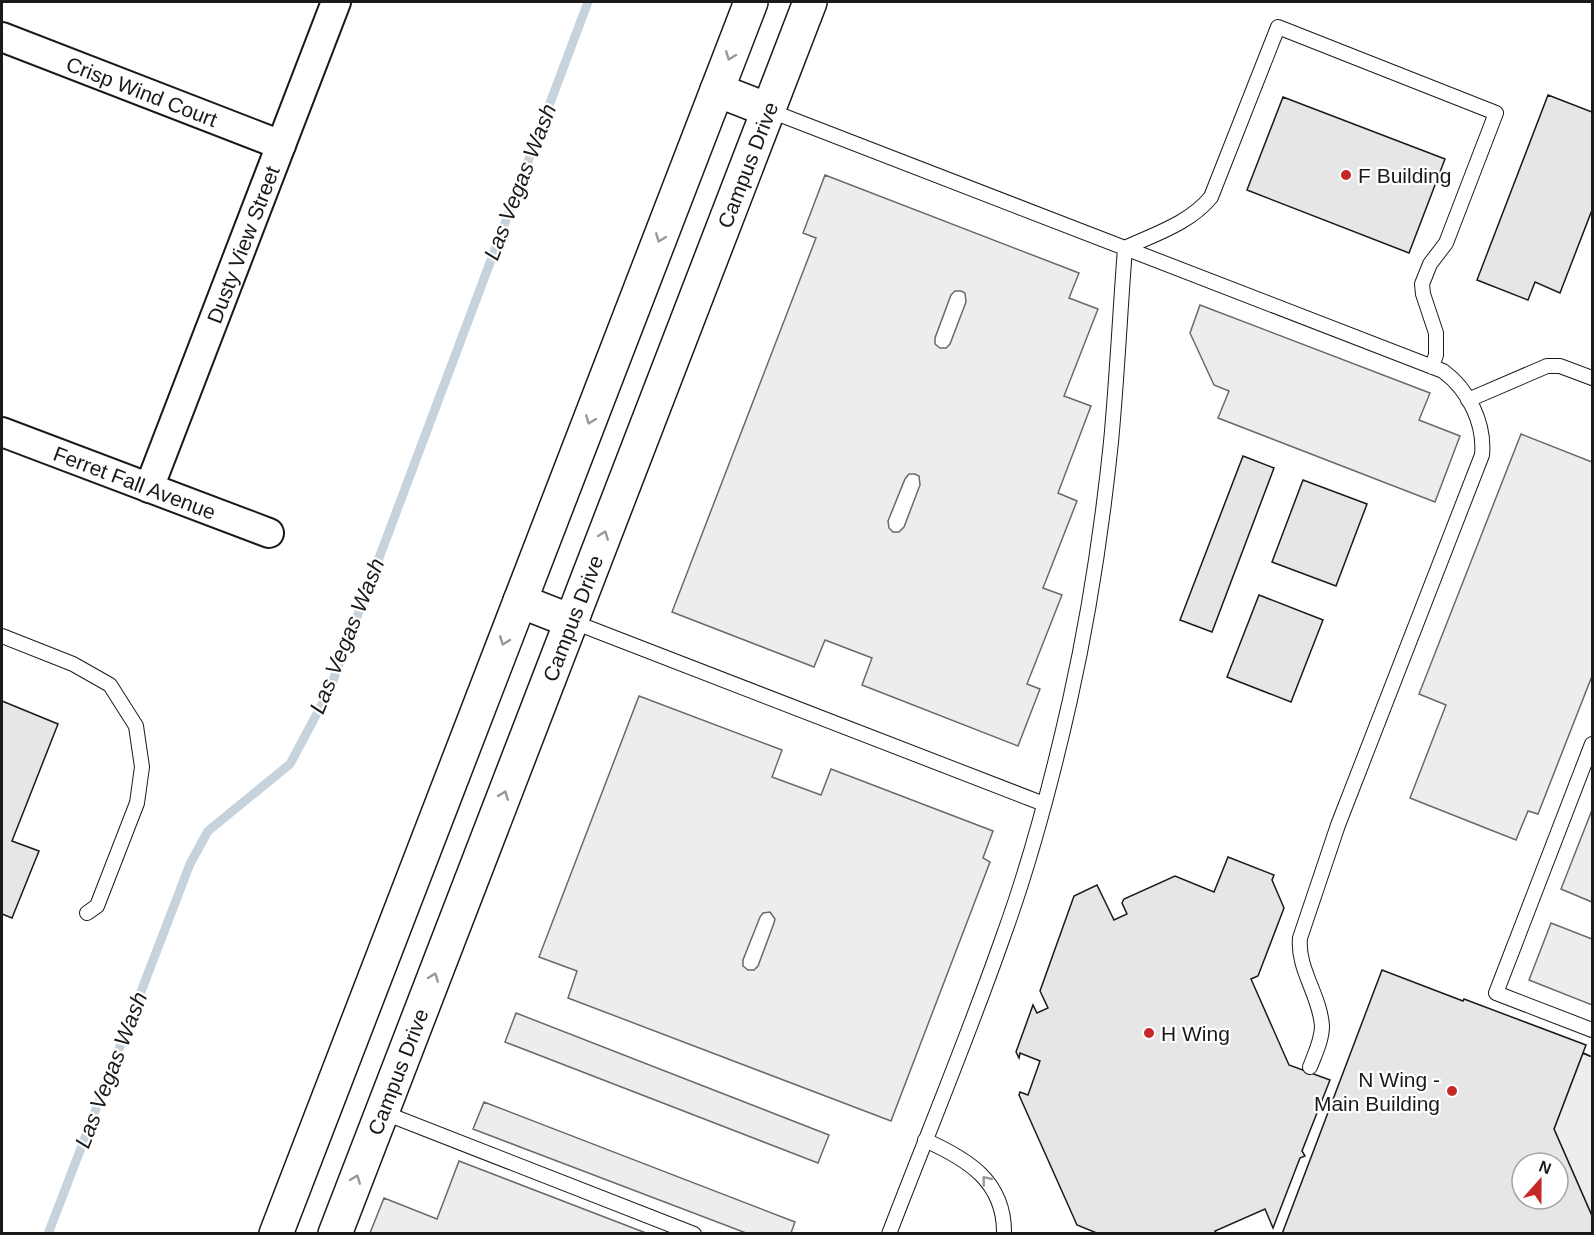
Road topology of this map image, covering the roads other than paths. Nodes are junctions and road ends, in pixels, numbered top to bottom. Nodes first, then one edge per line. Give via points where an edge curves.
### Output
1 (336, 2) edge
2 (751, 2) edge
3 (810, 2) edge
4 (2, 37) edge
5 (717, 90) junction
6 (768, 110) junction
7 (281, 145) junction
8 (1125, 248) junction
9 (1432, 367) junction
10 (1593, 378) edge
11 (1467, 400) junction
12 (2, 432) edge
13 (150, 488) junction
14 (270, 533) dead end
15 (520, 600) junction
16 (571, 621) junction
17 (2, 636) edge
18 (1593, 744) edge
19 (1044, 804) junction
20 (87, 913) dead end
21 (1593, 1030) edge
22 (1310, 1067) dead end
23 (382, 1112) junction
24 (925, 1140) junction
25 (276, 1233) edge
26 (335, 1233) edge
27 (694, 1233) edge
28 (889, 1233) edge
29 (1004, 1233) edge

1 - 7 street, Dusty View Street
2 -> 5 street
3 - 6 street, Campus Drive
4 - 7 street, Crisp Wind Court
5 - 6 street
5 -> 15 street
6 - 8 lane
16 -> 6 street, Campus Drive
7 - 13 street, Dusty View Street
8 - 9 lane
8 - 9 lane via 1191,216 1211,197 1278,27 1496,113 1446,243 1430,264 1422,284 1436,333
8 - 19 lane via 1112,432 1098,548 1070,702
9 - 11 lane via 1452,378
10 - 11 lane via 1560,366 1547,366
11 - 22 lane via 1482,432 1481,462 1338,825 1300,938 1299,949 1322,1028
12 - 13 street, Ferret Fall Avenue
13 - 14 street, Ferret Fall Avenue
15 - 16 street
15 -> 25 street
16 - 19 lane
23 -> 16 street, Campus Drive
17 - 20 lane via 74,664 110,685 136,726 142,767 137,803 97,906
18 - 21 lane via 1496,993
19 - 24 lane via 1003,937
26 -> 23 street, Campus Drive
23 - 27 lane
24 - 28 lane
29 -> 24 lane via 1002,1211 983,1175 959,1156

